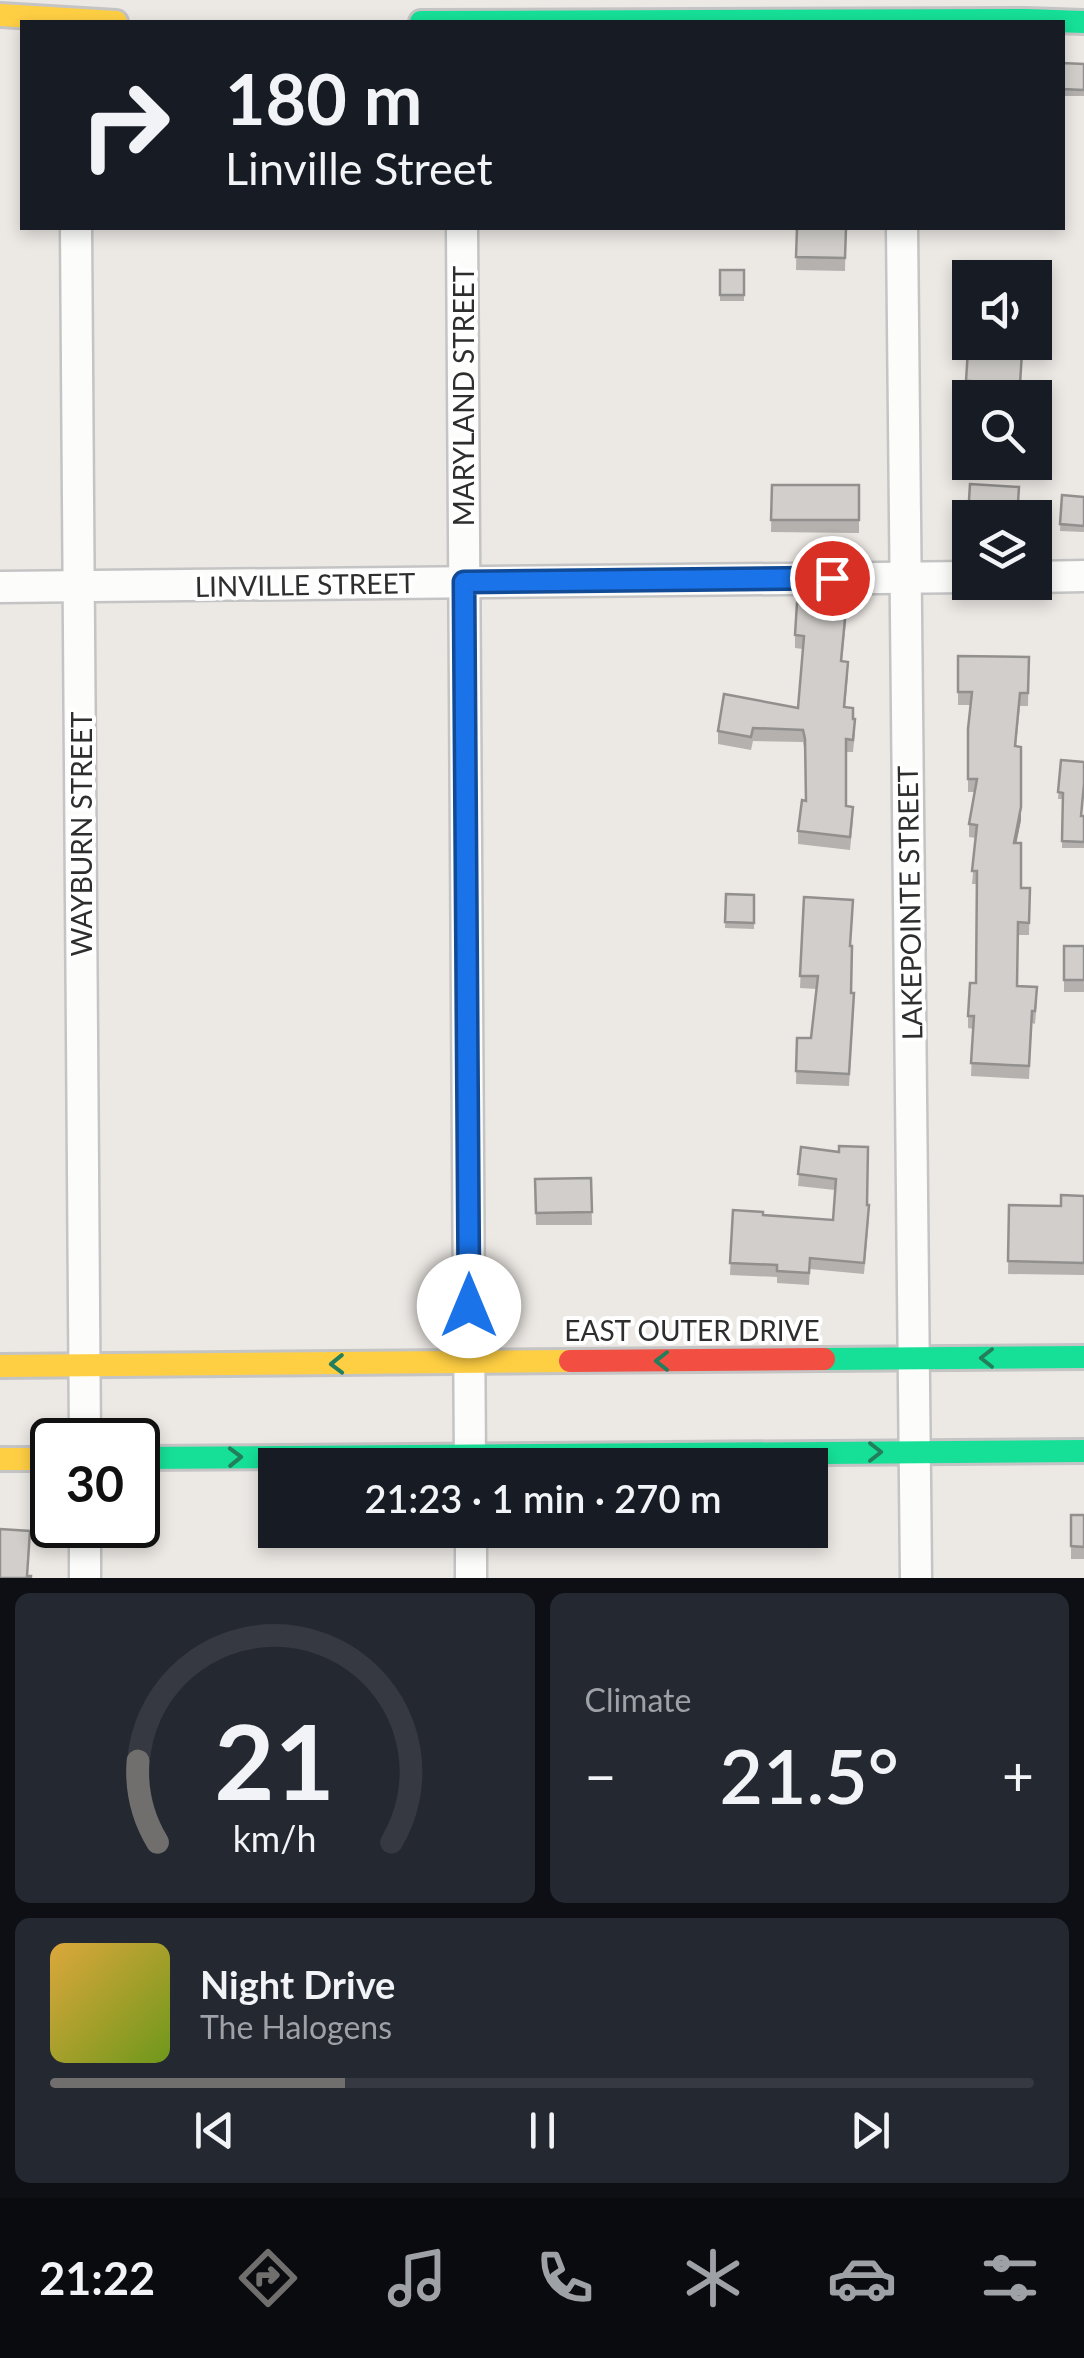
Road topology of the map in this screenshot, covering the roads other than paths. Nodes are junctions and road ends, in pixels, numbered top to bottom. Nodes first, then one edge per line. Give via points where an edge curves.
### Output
1 (0, 15) edge
2 (62, 20) edge
3 (76, 230) edge
4 (462, 230) edge
5 (902, 230) edge
6 (1084, 576) edge
7 (952, 577) edge
8 (1052, 577) edge
9 (906, 578) junction
10 (464, 582) junction
11 (79, 586) junction
12 (0, 587) edge
13 (1084, 1357) edge
14 (914, 1358) junction
15 (470, 1362) junction
16 (0, 1366) edge
17 (84, 1366) junction
18 (84, 1418) edge
19 (470, 1448) edge
20 (1084, 1450) edge
21 (914, 1451) junction
22 (828, 1453) edge
23 (160, 1458) edge
24 (0, 1459) edge
25 (30, 1459) edge
26 (258, 1459) edge
27 (85, 1548) edge
28 (471, 1548) edge
29 (85, 1578) edge
30 (471, 1578) edge
31 (916, 1578) edge

1 - 2 street
3 - 11 street, WAYBURN STREET
4 - 10 street, MARYLAND STREET
5 - 9 street, LAKEPOINTE STREET
6 - 8 street
7 - 9 street, LINVILLE STREET
9 - 10 street, LINVILLE STREET
9 - 14 street, LAKEPOINTE STREET
10 - 11 street, LINVILLE STREET
10 - 15 street, MARYLAND STREET
11 - 12 street, LINVILLE STREET
11 - 17 street, WAYBURN STREET
13 -> 14 street, EAST OUTER DRIVE
14 -> 15 street, EAST OUTER DRIVE
14 - 21 street, LAKEPOINTE STREET
15 -> 17 street, EAST OUTER DRIVE
15 - 19 street, MARYLAND STREET
16 - 17 street, EAST OUTER DRIVE
17 - 18 street, WAYBURN STREET
20 - 21 street
22 -> 21 street
21 - 31 street, LAKEPOINTE STREET
23 -> 26 street
24 - 25 street
27 - 29 street
28 - 30 street

